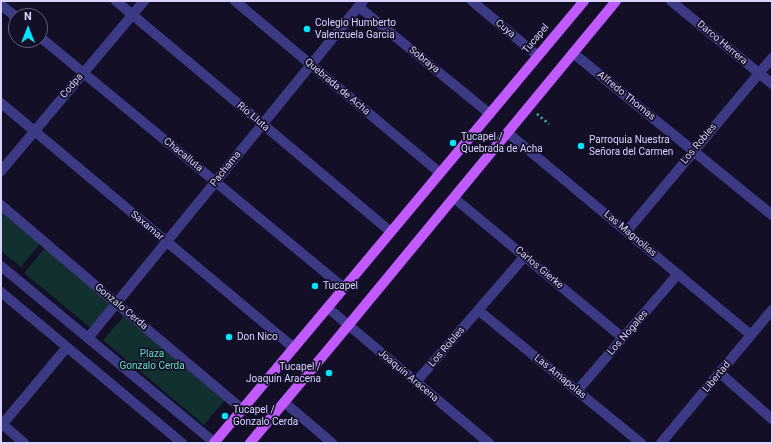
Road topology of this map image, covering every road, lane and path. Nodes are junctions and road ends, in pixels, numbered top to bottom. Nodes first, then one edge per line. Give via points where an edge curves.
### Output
1 (116, 1) edge
2 (144, 1) edge
3 (235, 1) edge
4 (472, 1) edge
5 (584, 1) edge
6 (616, 1) edge
7 (671, 1) edge
8 (361, 4) edge
9 (132, 15) junction
10 (48, 44) edge
11 (573, 54) junction
12 (538, 56) junction
13 (772, 58) edge
14 (311, 65) junction
15 (83, 73) junction
16 (759, 74) junction
17 (772, 84) edge
18 (1, 103) edge
19 (490, 114) junction
20 (542, 118) dead end
21 (262, 124) junction
22 (549, 124) dead end
23 (34, 131) junction
24 (508, 132) junction
25 (693, 151) junction
26 (1, 171) edge
27 (440, 173) junction
28 (215, 182) junction
29 (454, 198) junction
30 (1, 205) edge
31 (772, 215) edge
32 (627, 231) junction
33 (391, 232) junction
34 (167, 242) junction
35 (524, 256) junction
36 (1, 266) edge
37 (678, 274) junction
38 (344, 288) junction
39 (1, 292) edge
40 (116, 303) junction
41 (328, 308) junction
42 (478, 310) junction
43 (772, 310) edge
44 (349, 326) junction
45 (751, 335) junction
46 (88, 338) junction
47 (623, 338) junction
48 (67, 347) junction
49 (294, 348) junction
50 (720, 373) junction
51 (416, 382) junction
52 (577, 391) junction
53 (284, 402) junction
54 (242, 409) junction
55 (772, 419) edge
56 (1, 425) edge
57 (24, 443) edge
58 (182, 443) edge
59 (214, 443) edge
60 (250, 443) edge
61 (332, 443) edge
62 (489, 443) edge
63 (641, 443) edge
64 (661, 443) edge

1 - 9 street, Río Lluta
2 - 9 street, Codpa
3 - 14 street, Quebrada de Acha
4 - 12 street, Cuya
5 - 12 main road, Tucapel
6 - 11 main road
7 - 16 street, Darco Herrera
8 - 14 street, Pachama
8 - 19 street, Sobraya
9 - 15 street, Codpa
9 - 21 street, Río Lluta
10 - 15 street, Chacalluta
11 - 24 main road
11 - 25 street, Alfredo Thomas
12 - 19 main road, Tucapel
13 - 16 street, Los Robles
14 - 21 street, Pachama
14 - 27 street, Quebrada de Acha
15 - 23 street, Codpa
15 - 28 street, Chacalluta
16 - 17 street, Darco Herrera
16 - 25 street, Los Robles
18 - 23 street, Saxamar
19 - 27 main road, Tucapel
20 - 22 path
21 - 28 street, Pachama
21 - 33 street, Río Lluta
23 - 26 street, Codpa
23 - 34 street, Saxamar
24 - 29 main road
24 - 32 street, Las Magnolias
25 - 31 street, Alfredo Thomas
25 - 32 street, Los Robles
27 - 33 main road, Tucapel
28 - 34 street, Pachama
28 - 38 street, Chacalluta
29 - 35 street, Carlos Gierke
29 - 44 main road
30 - 40 street, Gonzalo Cerda
32 - 37 street, Las Magnolias
33 - 38 main road, Tucapel
34 - 40 street, Pachama
34 - 49 street, Saxamar
35 - 42 street, Los Robles
35 - 47 street, Carlos Gierke
36 - 46 street
37 - 45 street, Las Magnolias
37 - 47 street, Los Nogales
38 - 41 main road, Tucapel
39 - 48 street
40 - 46 street, Pachama
40 - 54 street, Gonzalo Cerda
41 - 44 street, Joaquín Aracena
41 - 49 main road, Tucapel
42 - 51 street, Los Robles
42 - 52 street, Las Amapolas
43 - 45 street, Libertad
44 - 51 street, Joaquín Aracena
44 - 53 main road
45 - 50 street, Libertad
46 - 59 street
47 - 52 street, Los Nogales
48 - 56 street
48 - 58 street
49 - 54 main road, Tucapel
50 - 55 street
50 - 64 street, Libertad
51 - 62 street, Joaquín Aracena
52 - 63 street, Las Amapolas
53 - 60 main road
53 - 61 street
54 - 59 main road, Tucapel
56 - 57 street

